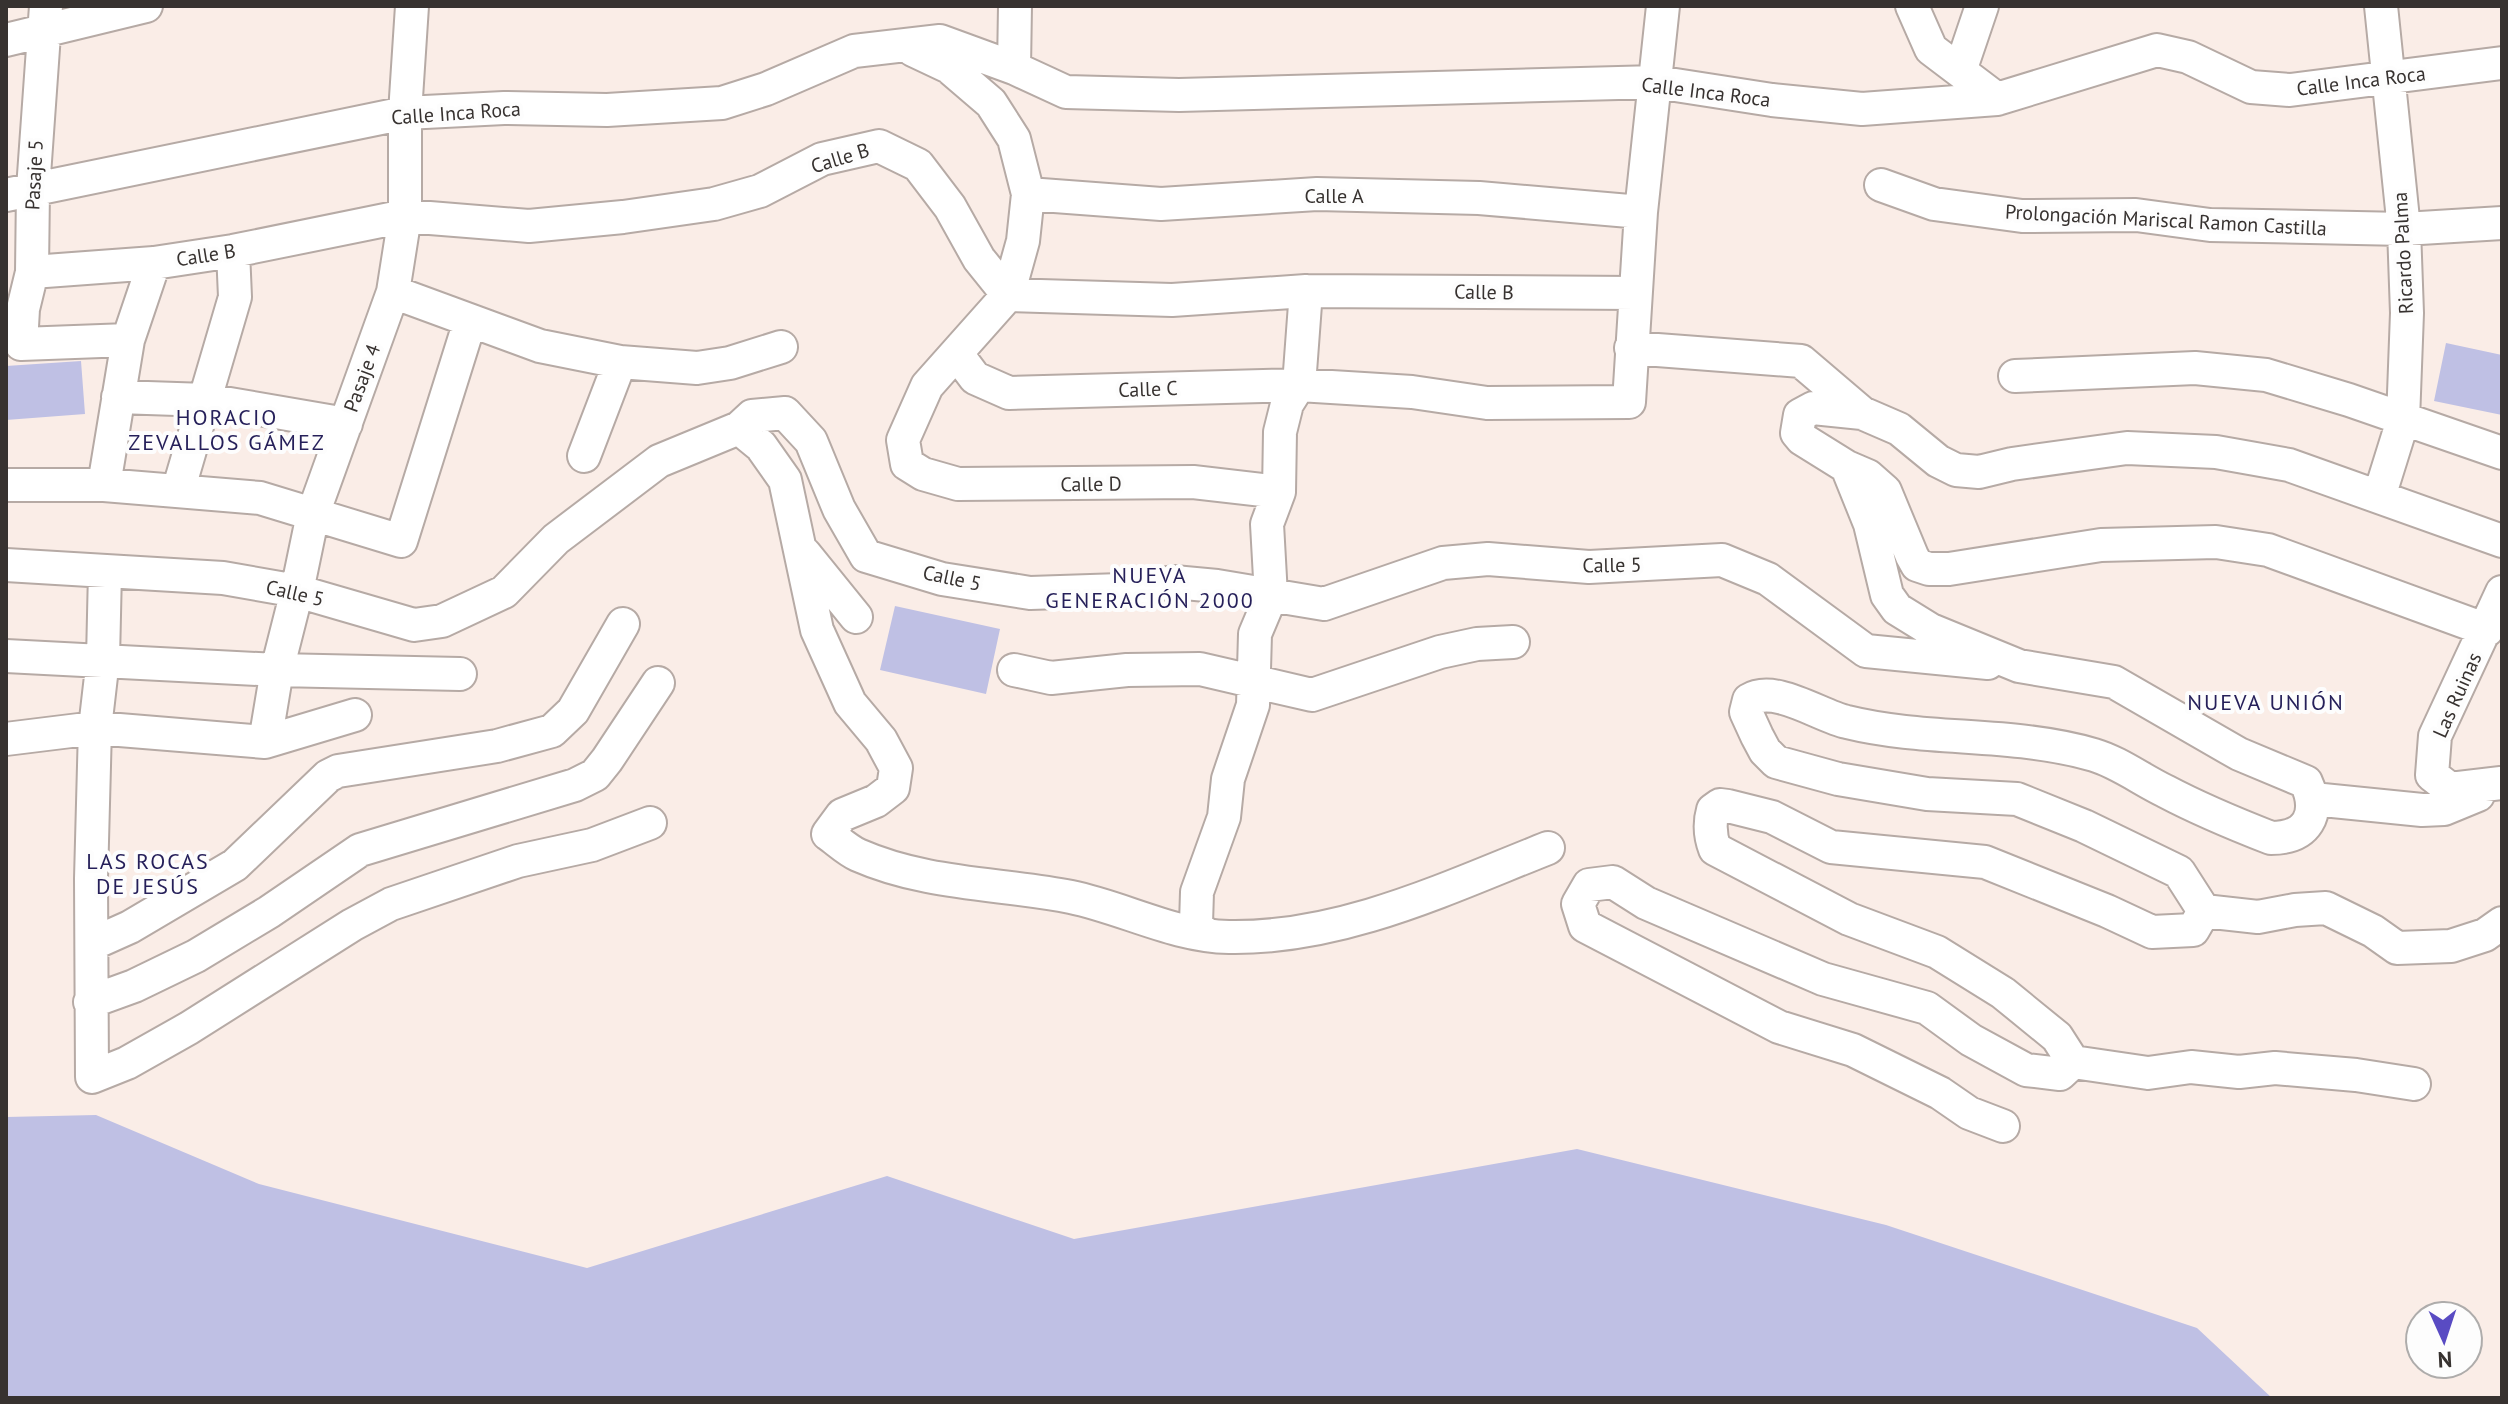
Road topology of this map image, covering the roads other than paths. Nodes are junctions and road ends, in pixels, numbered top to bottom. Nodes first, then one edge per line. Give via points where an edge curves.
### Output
1 (146, 6) edge
2 (412, 6) edge
3 (1015, 6) edge
4 (1663, 6) edge
5 (1912, 6) edge
6 (1982, 6) edge
7 (2381, 6) edge
8 (45, 18) edge
9 (6, 40) edge
10 (903, 45) junction
11 (2502, 63) edge
12 (1014, 68) junction
13 (1960, 71) junction
14 (2389, 79) junction
15 (1656, 82) junction
16 (1997, 99) junction
17 (405, 113) junction
18 (1881, 185) dead end
19 (19, 192) edge
20 (1028, 194) junction
21 (1641, 212) junction
22 (405, 216) junction
23 (2502, 223) edge
24 (2404, 229) junction
25 (233, 251) junction
26 (154, 263) junction
27 (32, 272) junction
28 (1306, 291) junction
29 (393, 292) junction
30 (1635, 293) junction
31 (1008, 295) junction
32 (470, 321) junction
33 (128, 340) junction
34 (781, 347) dead end
35 (1631, 348) junction
36 (957, 354) junction
37 (620, 362) junction
38 (2015, 376) dead end
39 (1299, 385) junction
40 (118, 397) junction
41 (206, 400) junction
42 (1862, 413) junction
43 (2403, 420) junction
44 (346, 424) junction
45 (739, 428) junction
46 (2502, 453) edge
47 (584, 456) dead end
48 (1847, 467) junction
49 (6, 485) edge
50 (104, 485) junction
51 (178, 491) junction
52 (1279, 492) junction
53 (2379, 497) junction
54 (313, 514) junction
55 (2502, 541) edge
56 (801, 548) junction
57 (6, 565) edge
58 (105, 571) junction
59 (297, 591) junction
60 (2502, 592) edge
61 (1271, 596) junction
62 (856, 617) dead end
63 (623, 624) dead end
64 (2487, 630) junction
65 (1513, 642) dead end
66 (6, 656) edge
67 (103, 659) junction
68 (2019, 666) junction
69 (277, 670) junction
70 (1014, 670) dead end
71 (460, 674) dead end
72 (1253, 681) junction
73 (658, 683) dead end
74 (355, 715) dead end
75 (95, 728) junction
76 (6, 739) edge
77 (265, 742) junction
78 (2502, 783) edge
79 (2313, 799) junction
80 (650, 823) dead end
81 (1548, 848) dead end
82 (2204, 911) junction
83 (2502, 923) edge
84 (1205, 934) junction
85 (92, 944) junction
86 (90, 1002) junction
87 (2073, 1062) junction
88 (2414, 1084) dead end
89 (2003, 1126) dead end

1 - 8 street
2 - 17 street, Pasaje 4
3 - 12 street
4 - 15 street
5 - 13 street via 1931,49
6 - 13 street
7 - 14 street, Ricardo Palma
8 - 9 street
8 - 19 street, Pasaje 5
10 - 12 street, Calle Inca Roca via 940,41
10 - 17 street, Calle Inca Roca via 854,51 722,103
10 - 20 street via 949,67 991,103 1014,139
11 - 14 street, Calle Inca Roca
12 - 15 street, Calle Inca Roca via 1066,92 1179,95
13 - 16 street
14 - 16 street, Calle Inca Roca via 2290,90 2251,87 2188,57 2157,50
14 - 24 street, Ricardo Palma
15 - 16 street, Calle Inca Roca via 1862,109
15 - 21 street
17 - 19 street, Calle Inca Roca
17 - 22 street, Pasaje 4
18 - 24 street, Prolongación Mariscal Ramon Castilla via 1934,204 2022,216 2136,215 2210,225
19 - 27 street, Pasaje 5
20 - 21 street, Calle A via 1161,204 1317,194 1479,198
20 - 31 street via 1023,241
21 - 30 street
22 - 25 street, Calle B
22 - 29 street, Pasaje 4
22 - 31 street, Calle B via 529,226 714,204 760,191 822,159 879,146 918,165
23 - 24 street, Prolongación Mariscal Ramon Castilla
24 - 43 street, Ricardo Palma
25 - 26 street, Calle B
25 - 41 street via 235,297
26 - 27 street, Calle B
26 - 33 street
27 - 33 street, Pasaje 5 via 21,344
28 - 30 street, Calle B
28 - 31 street, Calle B via 1172,300
28 - 39 street
29 - 32 street
29 - 44 street, Pasaje 4
30 - 35 street
31 - 36 street
32 - 37 street via 540,346
32 - 54 street via 401,541
33 - 40 street
34 - 37 street via 697,368
35 - 39 street, Calle C via 1629,402 1487,403
35 - 42 street via 1801,361
36 - 39 street, Calle C via 975,378 1009,393
36 - 52 street, Calle D via 927,386 903,440 907,464 923,474 958,484 1193,482
37 - 47 street
38 - 43 street via 2195,368 2266,375
39 - 52 street via 1287,404 1280,432
40 - 41 street
40 - 50 street
41 - 44 street
41 - 51 street
42 - 48 street via 1813,408 1800,415 1797,433 1802,439
42 - 53 street via 1899,429 1956,470 1979,472 2127,448 2216,452 2289,465
43 - 46 street
43 - 53 street, Ricardo Palma
44 - 54 street, Pasaje 4
45 - 56 street via 761,446 785,480
45 - 59 street, Calle 5 via 659,461 556,539 504,592 442,621 414,625
45 - 61 street, Calle 5 via 752,416 785,413 811,441 839,509 866,556 942,579 1030,593 1174,582
48 - 64 street via 1885,491 1917,565 1929,569 2101,545 2216,542 2268,550
48 - 68 street via 1870,524 1891,603 1931,630
49 - 50 street
50 - 51 street
51 - 54 street via 260,498
52 - 61 street via 1267,524
53 - 55 street
54 - 59 street, Pasaje 4
56 - 62 street
56 - 84 street via 817,630 850,703 896,768 893,788 842,815 828,834 856,854 919,876 1072,897
57 - 58 street, Calle 5
58 - 59 street, Calle 5 via 223,578
58 - 67 street
59 - 69 street, Pasaje 4
60 - 64 street, Las Ruinas
61 - 68 street, Calle 5 via 1324,604 1443,563 1488,559 1589,567 1722,560 1768,579 1866,651
61 - 72 street via 1255,634
63 - 85 street via 573,711 552,731 497,746 338,771 235,865
64 - 78 street, Las Ruinas via 2435,736 2432,775 2450,789
65 - 72 street via 1440,652 1312,695
66 - 67 street
67 - 69 street
67 - 75 street
68 - 79 street via 2114,682 2239,754 2306,782
69 - 71 street
69 - 77 street, Pasaje 4
70 - 72 street via 1051,678 1200,669
72 - 84 street via 1253,705 1228,779 1224,817 1197,892 1196,924
73 - 86 street via 595,775 360,850 196,956
74 - 77 street
75 - 76 street
75 - 77 street
75 - 85 street
78 - 79 street via 2444,809
79 - 82 street via 2304,828 2289,838 2271,838 2097,756 2027,740 1846,722 1784,698 1757,695 1749,700 1746,712 1776,762 1927,794 2017,799 2179,872
80 - 86 street via 391,904 189,1028 94,1078
81 - 84 street via 1410,903 1311,931
82 - 83 street via 2258,917 2326,908 2397,948 2451,946
82 - 87 street via 2193,930 2152,932 1985,862 1831,847 1772,817 1720,805 1713,810 1715,849 1849,919 1937,952 2003,993 2057,1037
85 - 86 street
87 - 88 street via 2148,1073 2191,1067 2239,1072 2275,1068
87 - 89 street via 2060,1074 2026,1070 1927,1008 1823,979 1646,903 1613,882 1589,885 1578,904 1585,926 1779,1027 1853,1050

